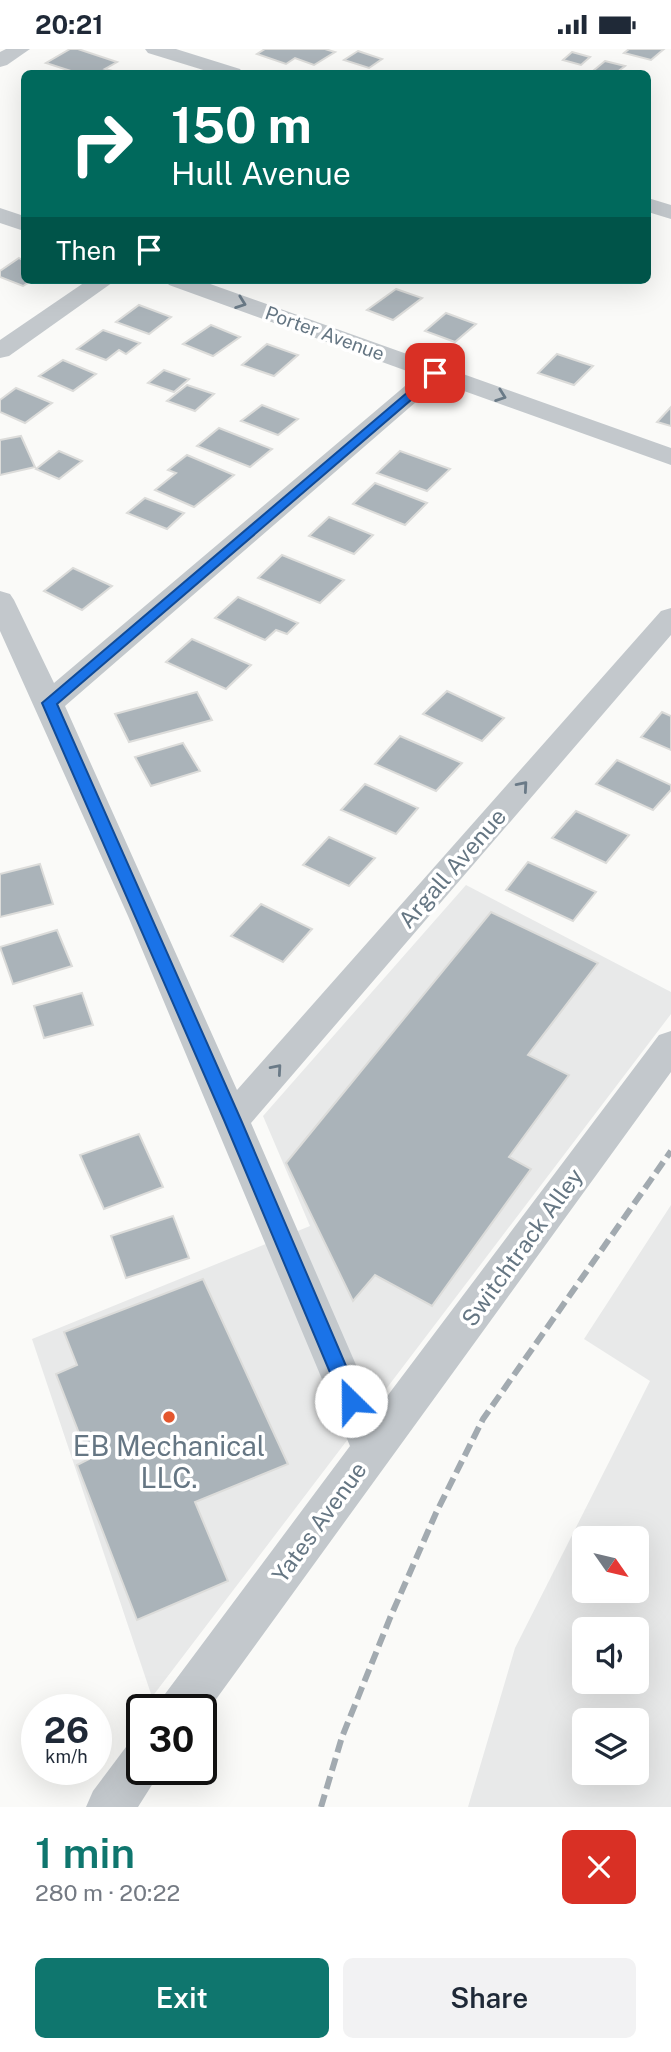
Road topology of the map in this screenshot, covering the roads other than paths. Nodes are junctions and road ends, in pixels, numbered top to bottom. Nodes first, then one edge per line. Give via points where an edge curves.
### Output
1 (20, 49) edge
2 (155, 49) edge
3 (0, 61) edge
4 (223, 70) edge
5 (651, 206) edge
6 (671, 212) edge
7 (0, 215) edge
8 (21, 223) edge
9 (98, 284) edge
10 (188, 284) edge
11 (0, 351) edge
12 (435, 373) junction
13 (671, 457) edge
14 (0, 600) edge
15 (671, 617) edge
16 (49, 703) junction
17 (671, 1045) edge
18 (232, 1120) junction
19 (372, 1450) junction
20 (193, 1694) edge
21 (126, 1784) edge
22 (109, 1807) edge

1 - 3 street
2 - 4 street
5 - 6 street
7 - 8 street
9 - 11 street
10 -> 12 street, Porter Avenue
12 -> 13 street, Porter Avenue
12 - 16 street
14 - 16 street, Yates Avenue
18 -> 15 street, Argall Avenue
16 - 18 street, Yates Avenue
17 - 19 street, Switchtrack Alley
18 - 19 street, Yates Avenue
19 - 20 street, Yates Avenue
21 - 22 street

